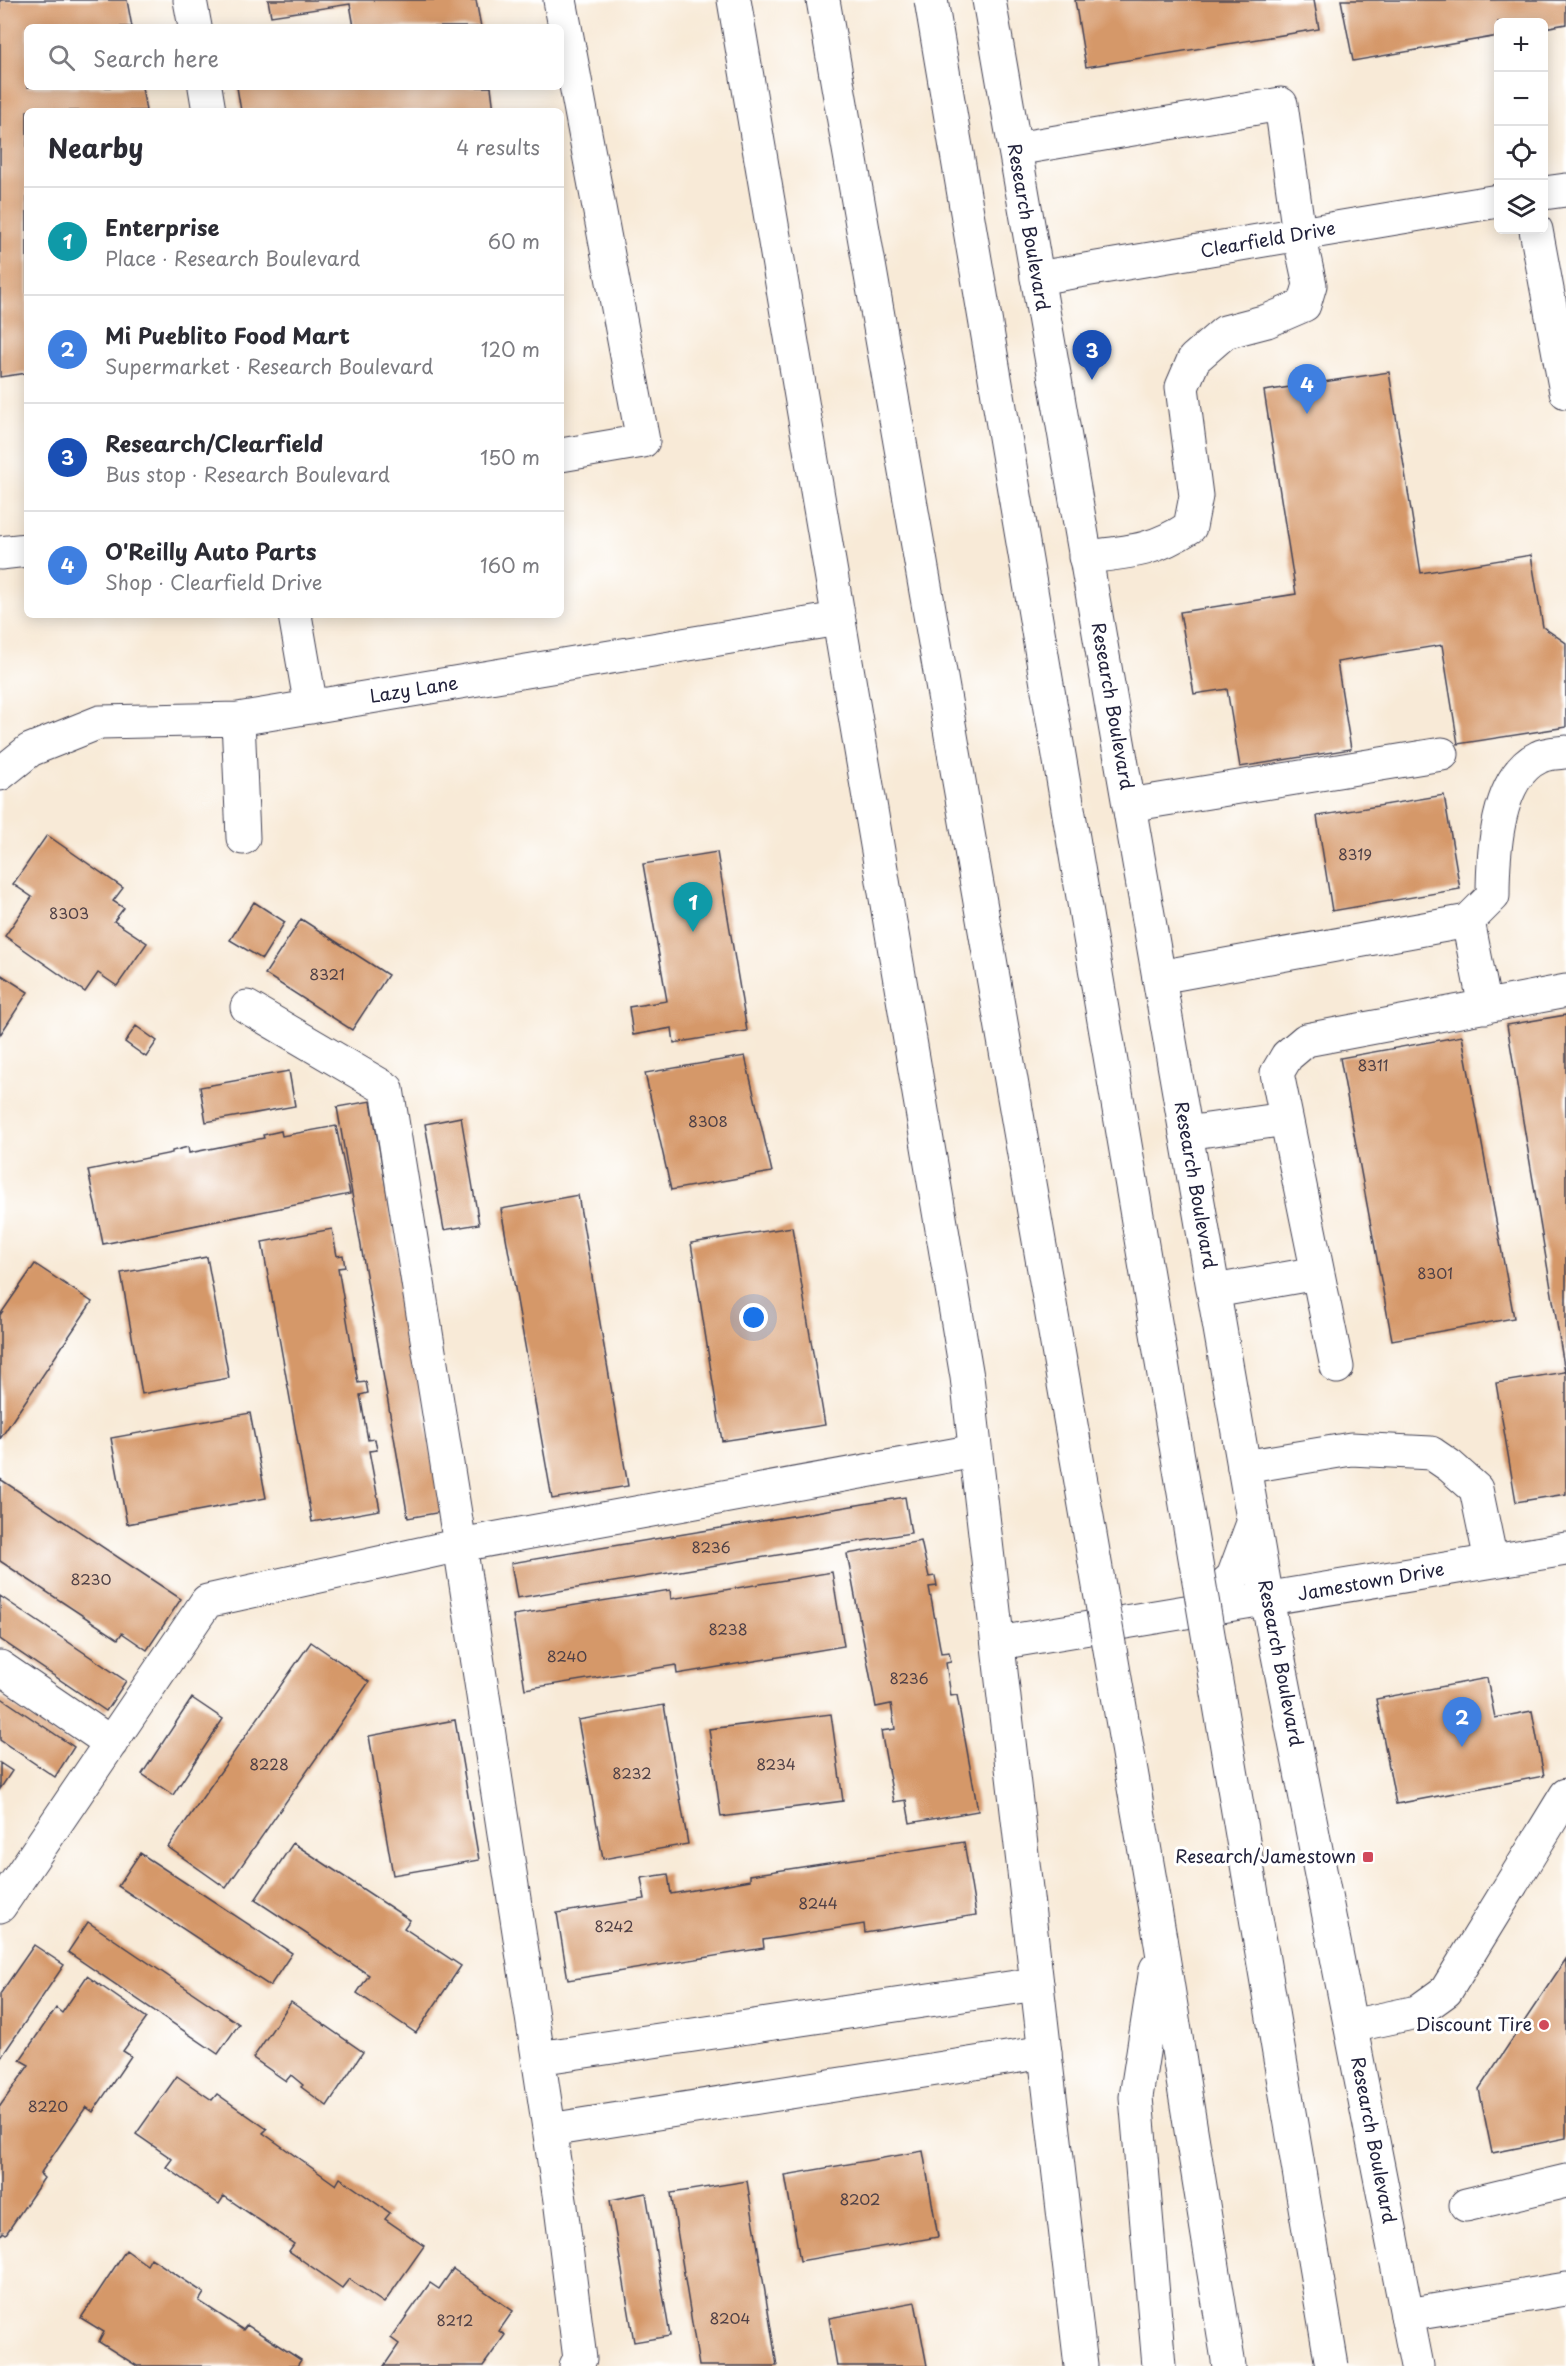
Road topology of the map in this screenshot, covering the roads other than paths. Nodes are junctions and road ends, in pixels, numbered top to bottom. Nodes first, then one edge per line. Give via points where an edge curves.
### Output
1 (190, 0) edge
2 (560, 0) edge
3 (734, 0) edge
4 (822, 0) edge
5 (931, 0) edge
6 (989, 0) edge
7 (194, 24) edge
8 (206, 90) edge
9 (208, 108) edge
10 (1015, 149) junction
11 (1566, 190) edge
12 (1548, 192) edge
13 (1494, 202) edge
14 (1299, 234) junction
15 (1537, 234) edge
16 (1037, 278) junction
17 (1566, 392) edge
18 (564, 454) edge
19 (24, 550) edge
20 (0, 553) edge
21 (1085, 557) junction
22 (295, 618) edge
23 (838, 619) junction
24 (310, 707) junction
25 (238, 719) junction
26 (1566, 752) edge
27 (1442, 754) dead end
28 (0, 774) edge
29 (1129, 805) junction
30 (243, 838) dead end
31 (1468, 921) junction
32 (1159, 976) junction
33 (1566, 991) edge
34 (247, 1007) dead end
35 (1485, 1007) junction
36 (1286, 1119) junction
37 (1186, 1133) junction
38 (1317, 1273) junction
39 (1214, 1291) junction
40 (1337, 1367) dead end
41 (975, 1451) junction
42 (1244, 1467) junction
43 (1253, 1523) junction
44 (460, 1545) junction
45 (1566, 1549) edge
46 (1491, 1561) junction
47 (1267, 1599) junction
48 (1195, 1611) junction
49 (998, 1643) junction
50 (0, 1667) edge
51 (111, 1743) junction
52 (1566, 1795) edge
53 (0, 1906) edge
54 (1160, 1938) junction
55 (1037, 1984) junction
56 (1351, 2026) junction
57 (1045, 2052) junction
58 (538, 2058) junction
59 (549, 2130) junction
60 (1566, 2181) edge
61 (1466, 2205) dead end
62 (1566, 2289) edge
63 (1407, 2314) junction
64 (576, 2366) edge
65 (1081, 2366) edge
66 (1158, 2366) edge
67 (1229, 2366) edge
68 (1332, 2366) edge
69 (1417, 2366) edge

1 - 7 main road
2 - 18 main road via 643,441
3 - 23 main road
4 - 54 main road, bridge
5 - 68 main road, bridge
6 - 10 main road, Research Boulevard
8 - 9 main road
10 - 14 main road via 1281,104
10 - 16 main road, Research Boulevard
11 - 12 main road
13 - 14 main road, Clearfield Drive
14 - 16 main road, Clearfield Drive
14 - 21 main road via 1310,285 1304,305 1267,321 1225,332 1194,359 1182,387 1196,496 1190,527 1148,549
15 - 17 main road
16 - 21 main road, Research Boulevard
19 - 20 main road
21 - 29 main road, Research Boulevard
22 - 24 main road
23 - 24 main road, Lazy Lane
23 - 41 main road via 967,1377
24 - 25 main road, Lazy Lane
25 - 28 main road, Lazy Lane via 100,722 30,750
25 - 30 main road
26 - 31 main road via 1539,756 1516,774 1502,812 1493,858 1493,896
27 - 29 main road
29 - 32 main road, Research Boulevard
31 - 32 main road
31 - 35 main road
32 - 37 main road, Research Boulevard
33 - 35 main road
34 - 44 main road via 387,1089
35 - 36 main road via 1306,1040 1287,1056 1277,1073
36 - 37 main road
36 - 38 main road
37 - 39 main road, Research Boulevard
38 - 39 main road
38 - 40 main road
39 - 42 main road, Research Boulevard
41 - 44 main road
41 - 49 main road
42 - 43 main road, Research Boulevard
42 - 46 main road via 1351,1449 1431,1453 1476,1489
43 - 47 main road, Research Boulevard
43 - 48 main road via 1233,1577
44 - 51 main road via 207,1601
44 - 58 main road
45 - 46 main road, Jamestown Drive
46 - 47 main road, Jamestown Drive
47 - 48 main road, Jamestown Drive
47 - 56 main road, Research Boulevard
48 - 49 main road, Jamestown Drive
49 - 55 main road
50 - 51 main road
51 - 53 main road
52 - 56 main road via 1446,1992 1417,2012
54 - 66 main road via 1136,2097
54 - 67 main road
55 - 57 main road
55 - 58 main road
56 - 63 main road, Research Boulevard
57 - 59 main road
57 - 65 main road
58 - 59 main road
59 - 64 main road via 580,2359
60 - 61 main road
62 - 63 main road
63 - 69 main road, Research Boulevard

